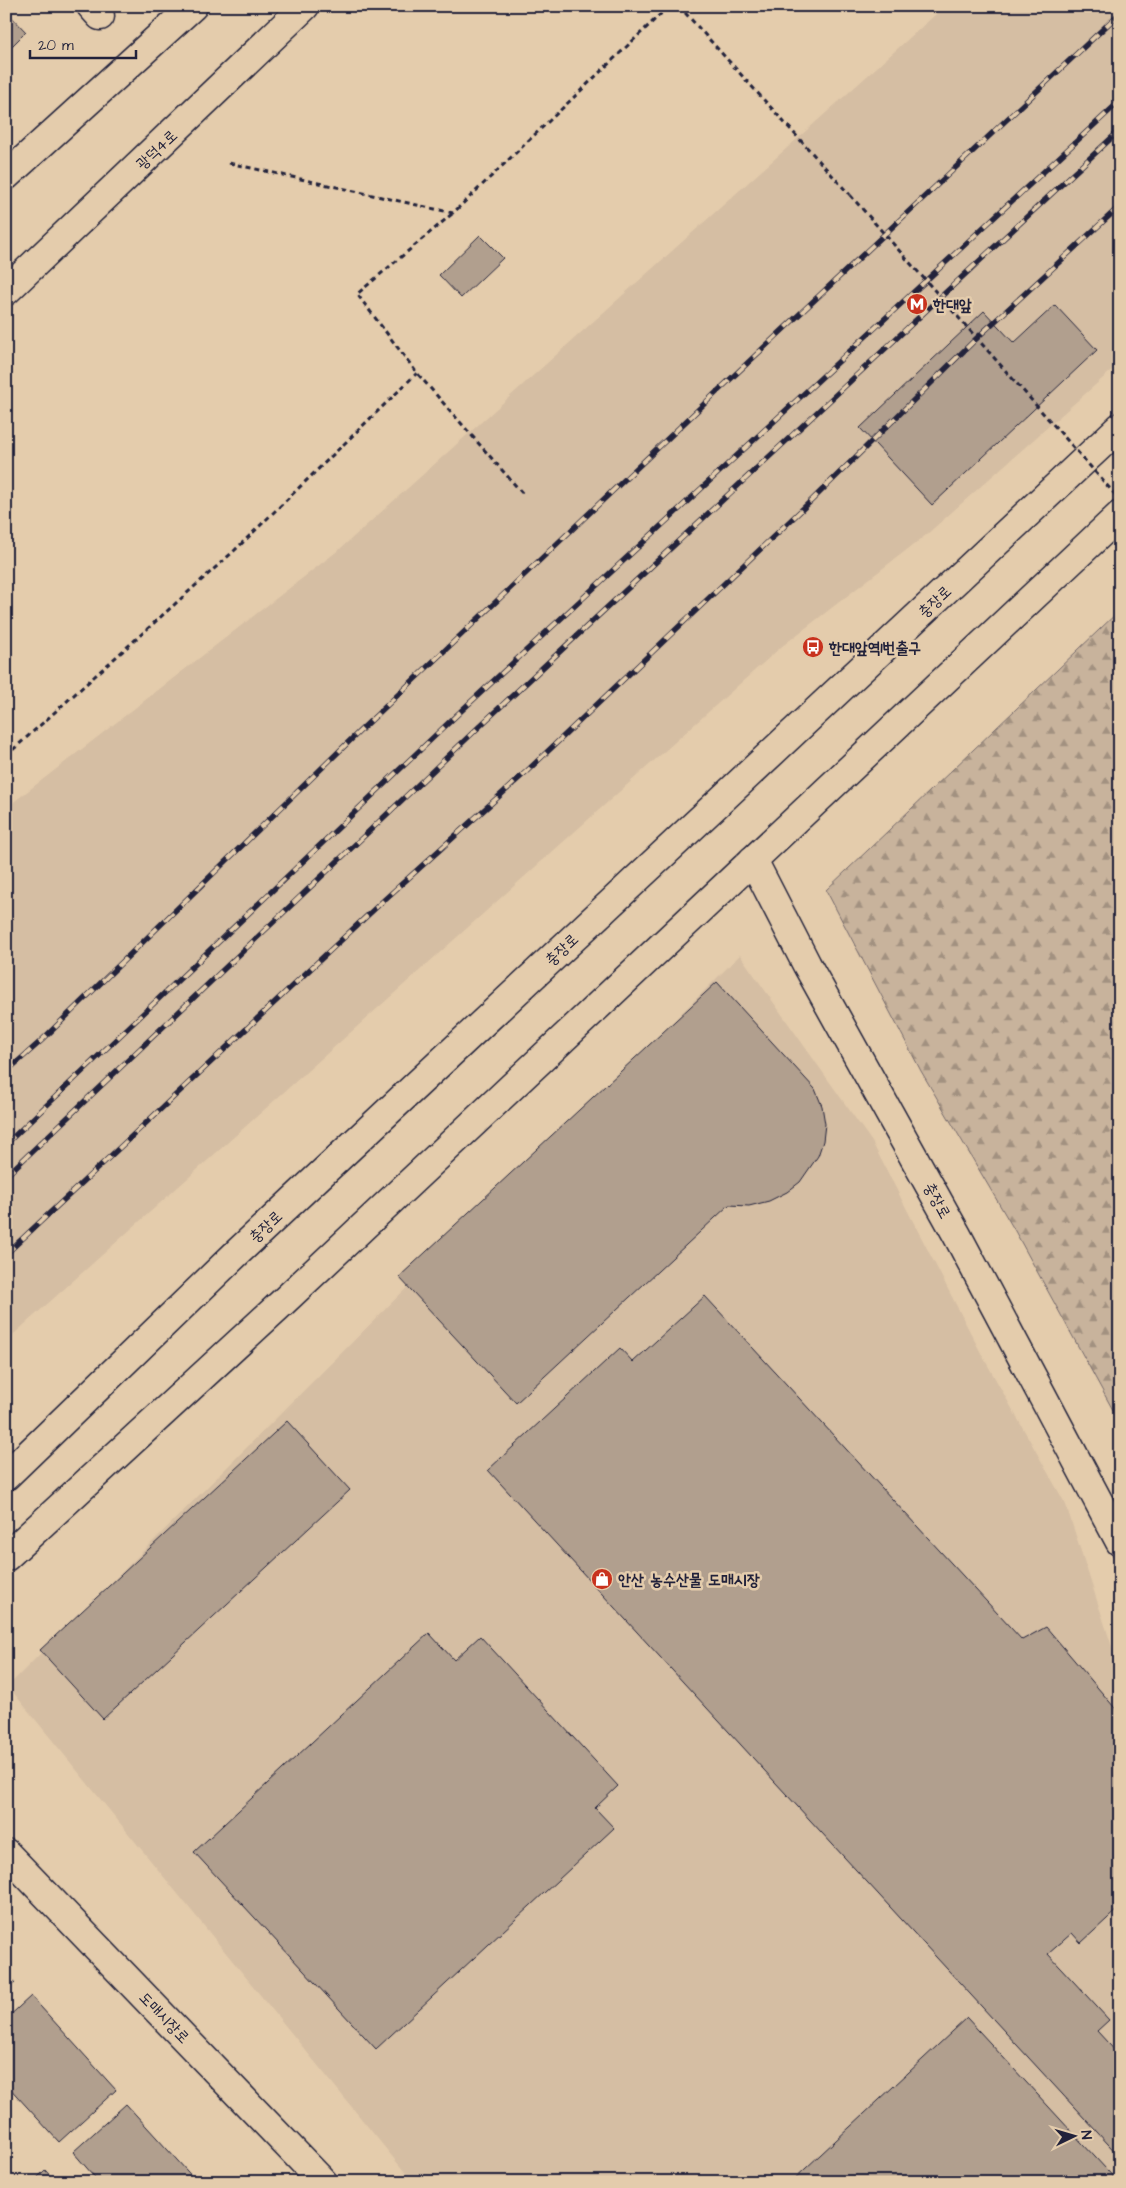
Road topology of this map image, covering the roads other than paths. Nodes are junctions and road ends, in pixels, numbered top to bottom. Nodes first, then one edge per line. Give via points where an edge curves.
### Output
1 (194, 6) edge
2 (305, 6) edge
3 (6, 176) edge
4 (6, 291) edge
5 (1120, 427) edge
6 (1120, 515) edge
7 (753, 860) junction
8 (6, 1476) edge
9 (1120, 1542) edge
10 (6, 1557) edge
11 (6, 1853) edge
12 (323, 2182) edge

1 - 3 street
2 - 4 street, 광덕4로
5 - 8 street, 충장로 via 239,1251
6 - 7 street
7 - 9 street, 충장로
7 - 10 street
11 - 12 street, 도매시장로

